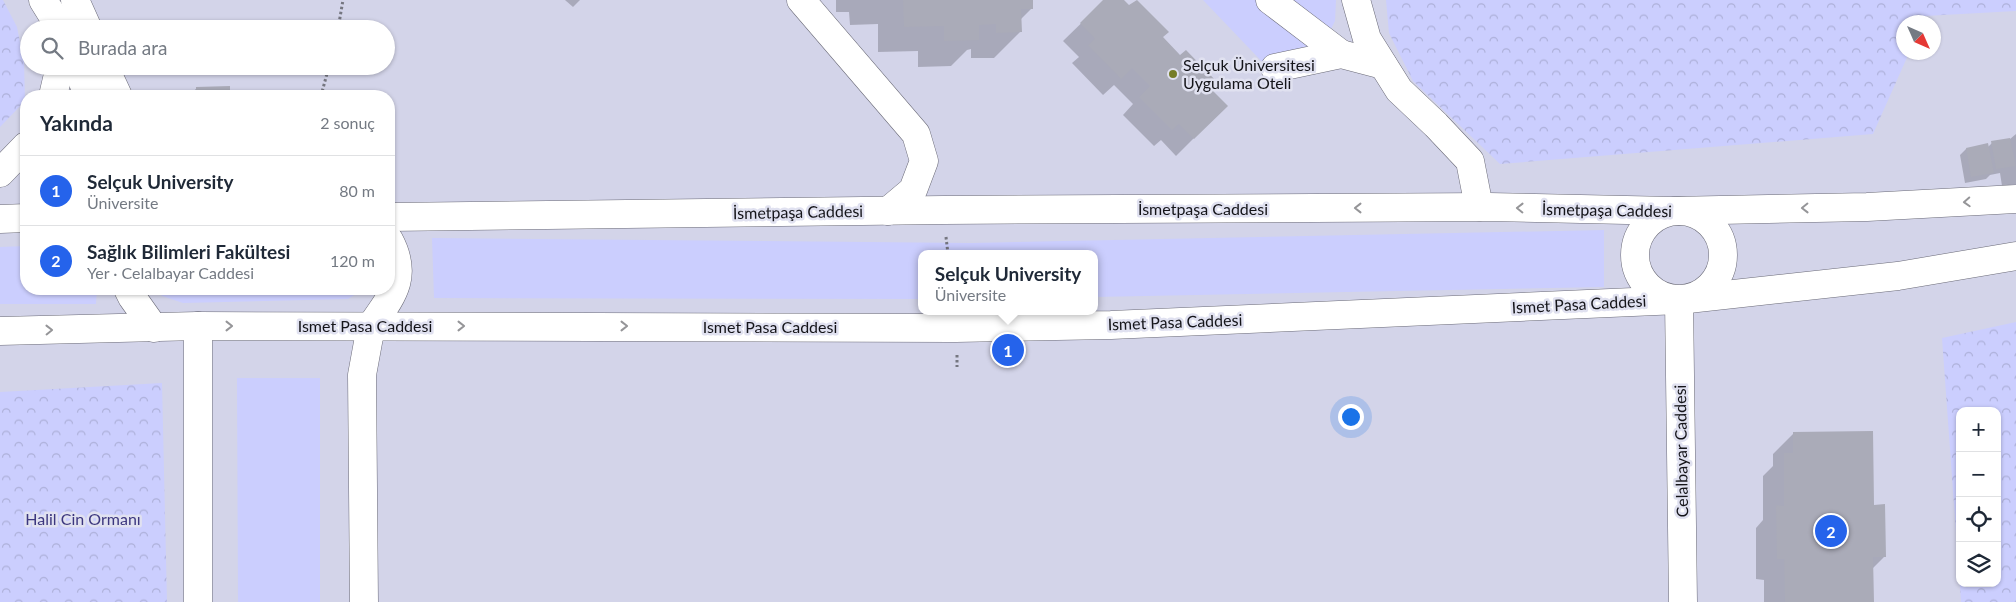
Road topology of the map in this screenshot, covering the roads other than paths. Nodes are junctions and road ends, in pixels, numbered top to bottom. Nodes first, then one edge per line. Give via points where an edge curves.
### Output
1 (43, 0) edge
2 (75, 0) edge
3 (801, 0) edge
4 (1270, 0) edge
5 (1356, 0) edge
6 (55, 20) edge
7 (84, 20) edge
8 (1341, 54) junction
9 (1383, 65) junction
10 (1275, 68) dead end
11 (58, 75) edge
12 (80, 75) edge
13 (108, 75) edge
14 (54, 90) edge
15 (86, 90) edge
16 (115, 90) edge
17 (20, 152) edge
18 (0, 173) edge
19 (2016, 199) edge
20 (1479, 207) junction
21 (888, 211) junction
22 (1672, 211) junction
23 (395, 217) edge
24 (20, 218) edge
25 (0, 219) edge
26 (395, 254) edge
27 (2016, 256) edge
28 (395, 287) edge
29 (131, 295) edge
30 (393, 295) edge
31 (1678, 300) junction
32 (198, 326) junction
33 (371, 326) junction
34 (154, 328) junction
35 (0, 331) edge
36 (198, 602) edge
37 (364, 602) edge
38 (1683, 602) edge

1 - 6 main road
2 - 7 main road
3 - 21 main road via 916,134 924,161 913,190
4 - 8 main road
5 - 9 main road via 1367,39
8 - 9 main road
8 - 10 main road
9 - 20 main road via 1399,90 1470,161
11 - 14 main road
12 - 15 main road
13 - 16 main road
17 - 18 main road
19 -> 22 main road, İsmetpaşa Caddesi via 1867,207
20 -> 21 main road, İsmetpaşa Caddesi
22 -> 20 main road, İsmetpaşa Caddesi
21 - 23 main road, İsmetpaşa Caddesi
22 - 31 main road via 1646,224 1634,251 1635,266 1651,291 1664,298
22 - 31 main road via 1687,211 1701,216 1720,238 1723,252 1716,280 1706,291 1693,298
24 - 25 main road
26 - 28 main road via 399,271
27 - 31 main road, Ismet Pasa Caddesi via 1898,276
29 - 34 main road
30 - 33 main road
33 -> 31 main road, Ismet Pasa Caddesi via 1111,325
31 - 38 main road, Celalbayar Caddesi
32 -> 33 main road, Ismet Pasa Caddesi
32 - 34 main road, Ismet Pasa Caddesi
32 - 36 main road
33 - 37 main road via 362,375
35 -> 34 main road, Ismet Pasa Caddesi

